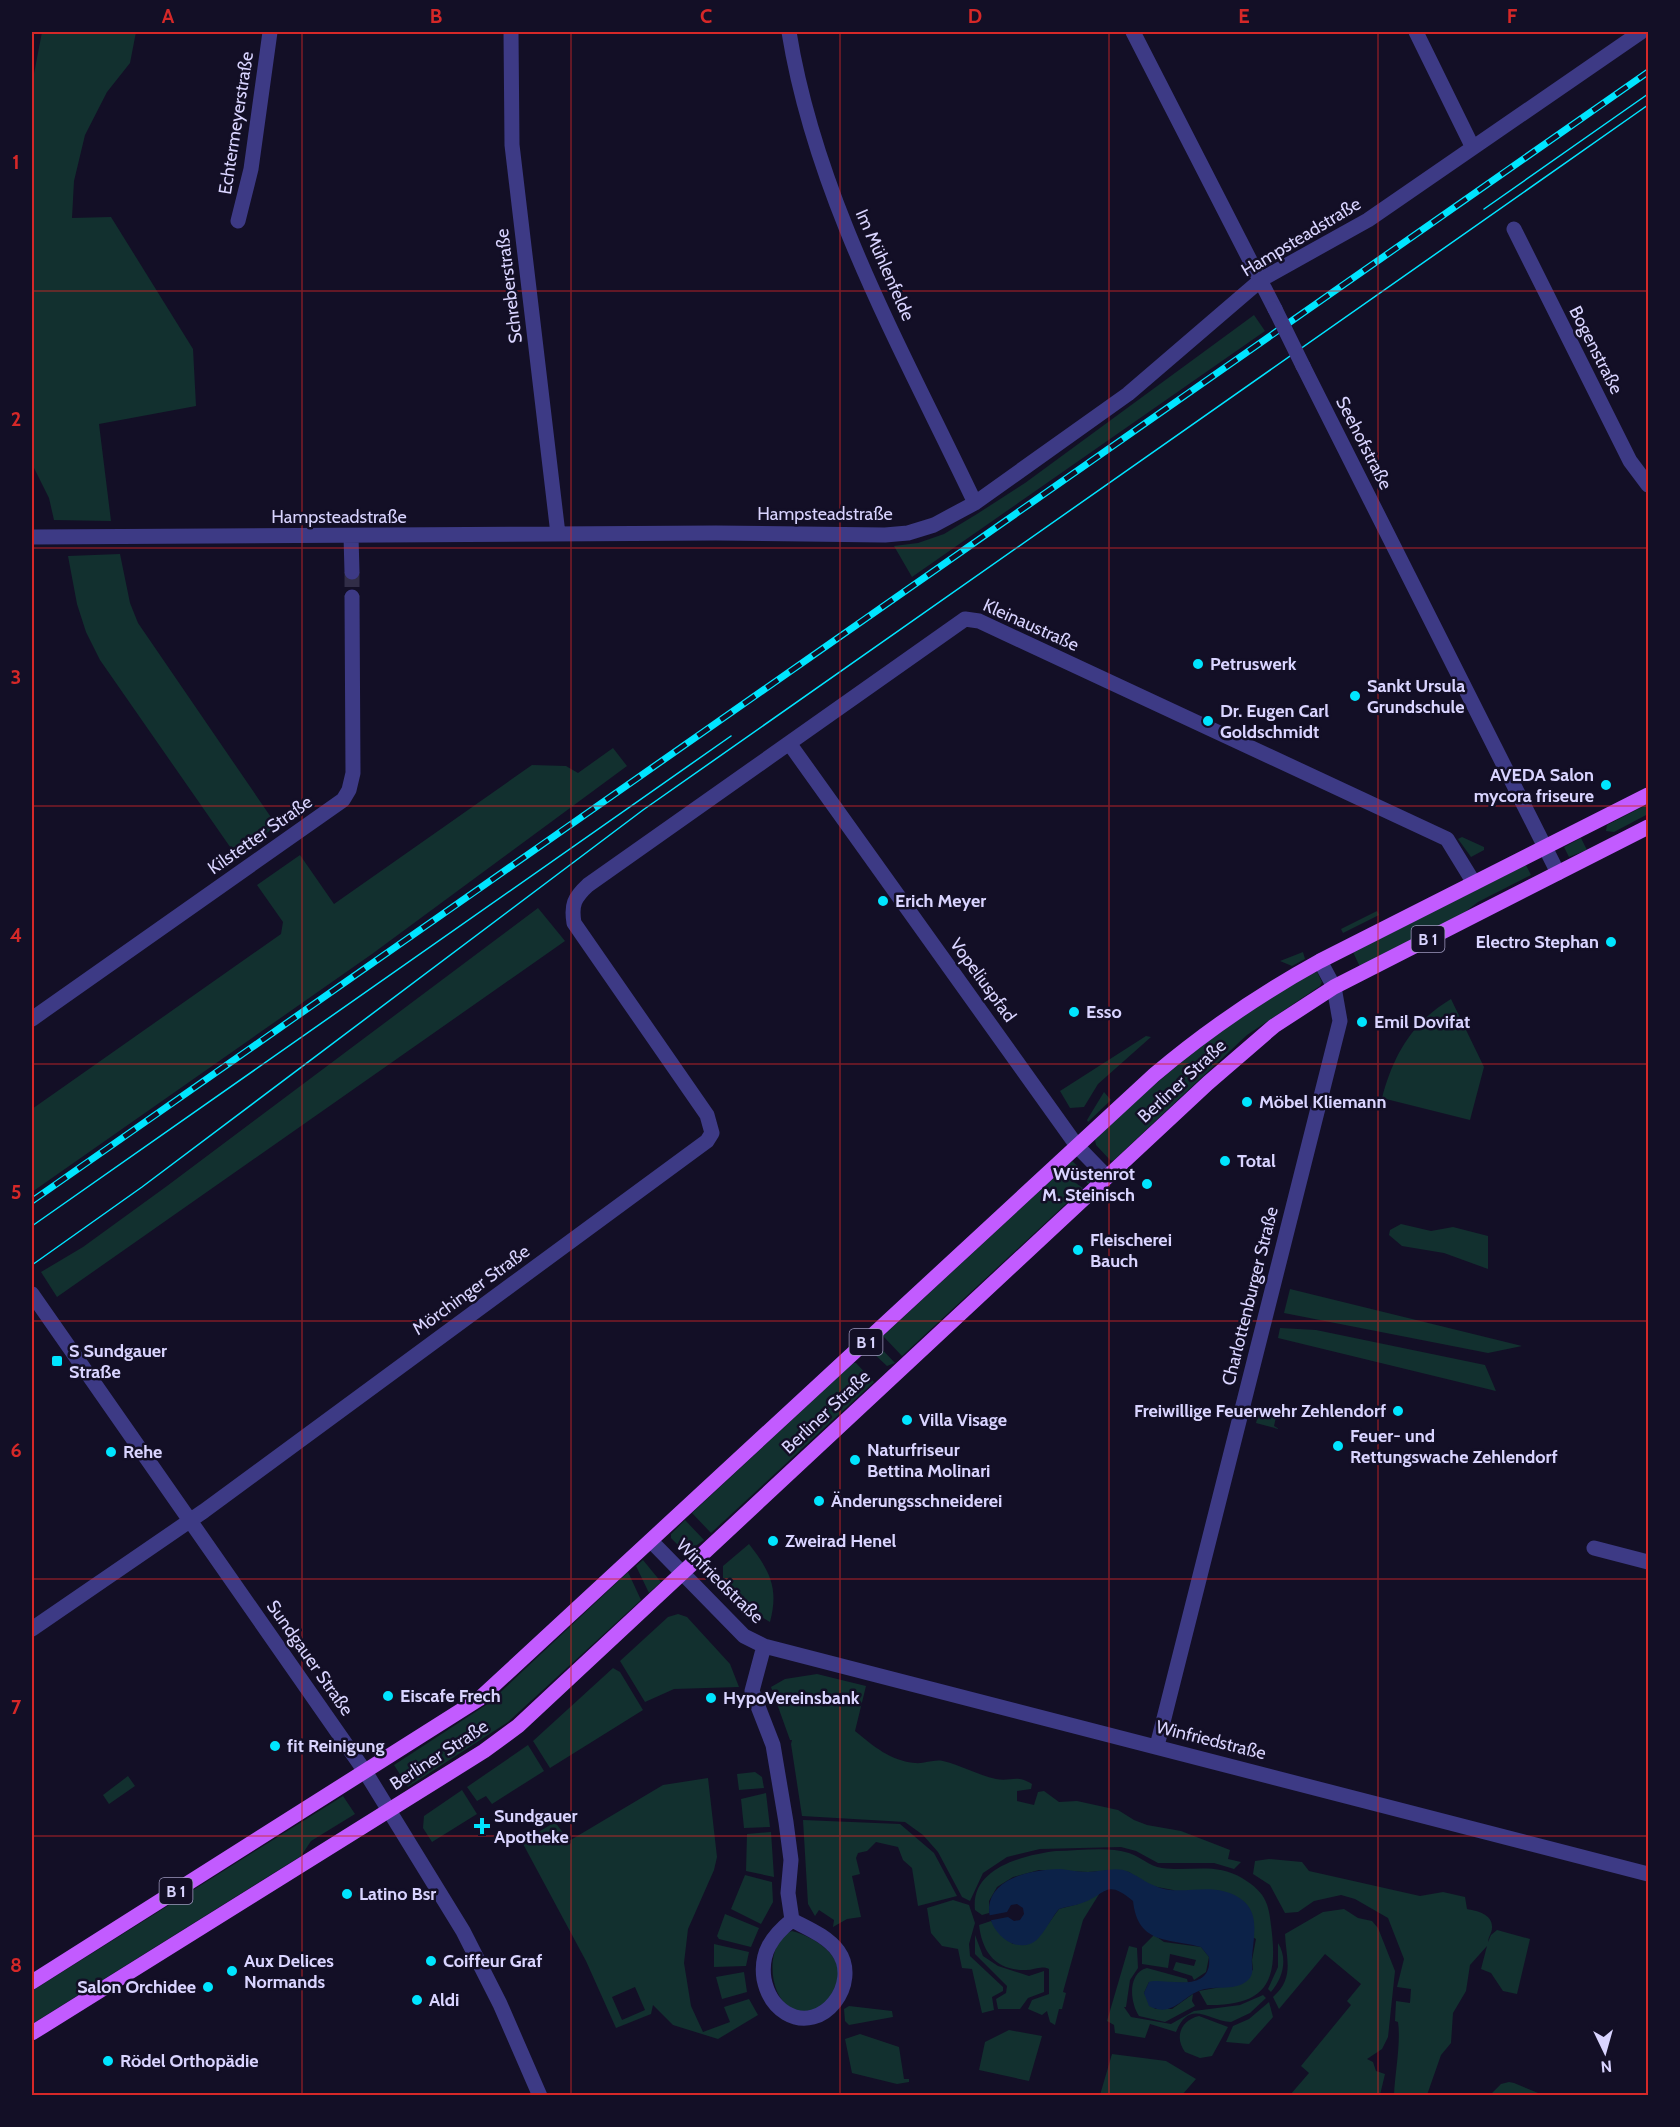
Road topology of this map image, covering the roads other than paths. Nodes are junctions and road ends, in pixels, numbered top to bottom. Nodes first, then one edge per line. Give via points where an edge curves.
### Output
1 (270, 32) edge
2 (511, 32) edge
3 (789, 32) edge
4 (1133, 32) edge
5 (1416, 32) edge
6 (1641, 32) edge
7 (1472, 146) junction
8 (238, 221) dead end
9 (1514, 230) dead end
10 (1262, 279) junction
11 (1648, 485) edge
12 (975, 503) junction
13 (558, 534) junction
14 (351, 536) junction
15 (32, 537) edge
16 (352, 572) tunnel mouth
17 (352, 597) tunnel mouth
18 (789, 743) junction
19 (1648, 795) edge
20 (1648, 827) edge
21 (1545, 848) junction
22 (1558, 873) junction
23 (1474, 883) junction
24 (572, 909) joint
25 (1320, 961) junction
26 (1334, 987) junction
27 (32, 1019) edge
28 (1077, 1146) junction
29 (1107, 1177) junction
30 (33, 1295) edge
31 (190, 1521) junction
32 (651, 1541) junction
33 (1594, 1548) dead end
34 (1648, 1562) edge
35 (680, 1573) junction
36 (32, 1629) edge
37 (764, 1646) junction
38 (1157, 1746) junction
39 (366, 1773) junction
40 (389, 1810) junction
41 (1648, 1874) edge
42 (792, 1920) junction
43 (32, 1982) edge
44 (32, 2033) edge
45 (540, 2096) edge

1 - 8 street, Echtermeyerstraße via 251,169
2 - 13 street, Schreberstraße via 512,145
3 - 12 street, Im Mühlenfelde via 816,139 856,254
4 - 10 street, Seehofstraße
5 - 7 street
6 - 7 street, Hampsteadstraße
7 - 10 street, Hampsteadstraße via 1368,220
9 - 11 street, Bogenstraße via 1630,461
10 - 12 street, Hampsteadstraße via 1128,394
10 - 21 street, Seehofstraße, bridge
12 - 13 street, Hampsteadstraße via 934,525 885,535
13 - 14 street, Hampsteadstraße
14 - 15 street, Hampsteadstraße
14 - 16 street
17 - 27 street, Kilstetter Straße via 353,773 343,800
18 - 23 street, Kleinaustraße via 965,619 974,619 1447,839
18 - 24 street, Kleinaustraße via 588,885 575,897
18 - 28 street, Vopeliuspfad
19 - 21 main road, Berliner Straße / B 1
20 - 22 main road, Berliner Straße / B 1
21 - 22 street, Seehofstraße
21 - 23 main road, Berliner Straße / B 1
22 - 26 main road, Berliner Straße / B 1
23 - 25 main road, Berliner Straße / B 1
24 - 31 street, Mörchinger Straße via 574,923 707,1115 711,1122 710,1137
25 - 26 street, Charlottenburger Straße
25 - 28 main road, Berliner Straße / B 1 via 1209,1031
26 - 29 main road, Berliner Straße / B 1 via 1253,1042
26 - 38 street, Charlottenburger Straße via 1340,1021
28 - 29 street, Vopeliuspfad
28 - 32 main road, Berliner Straße / B 1
29 - 35 main road, Berliner Straße / B 1
30 - 31 street, Sundgauer Straße
31 - 36 street, Mörchinger Straße
31 - 39 street, Sundgauer Straße
32 - 35 street, Winfriedstraße
32 - 39 main road, Berliner Straße / B 1 via 479,1699
33 - 34 street
35 - 37 street, Winfriedstraße via 744,1636
35 - 40 main road, Berliner Straße / B 1 via 518,1726
37 - 38 street, Winfriedstraße
37 - 42 street, Winfriedstraße via 752,1691 773,1745 786,1822
38 - 41 street, Winfriedstraße
39 - 40 street, Sundgauer Straße
39 - 43 main road, Berliner Straße / B 1
40 - 44 main road, Berliner Straße / B 1
40 - 45 street, Sundgauer Straße via 463,1931
42 - 42 street via 769,1944 763,1964 765,1984 779,2009 793,2017 814,2019 836,2000 842,1988 844,1967 834,1947

